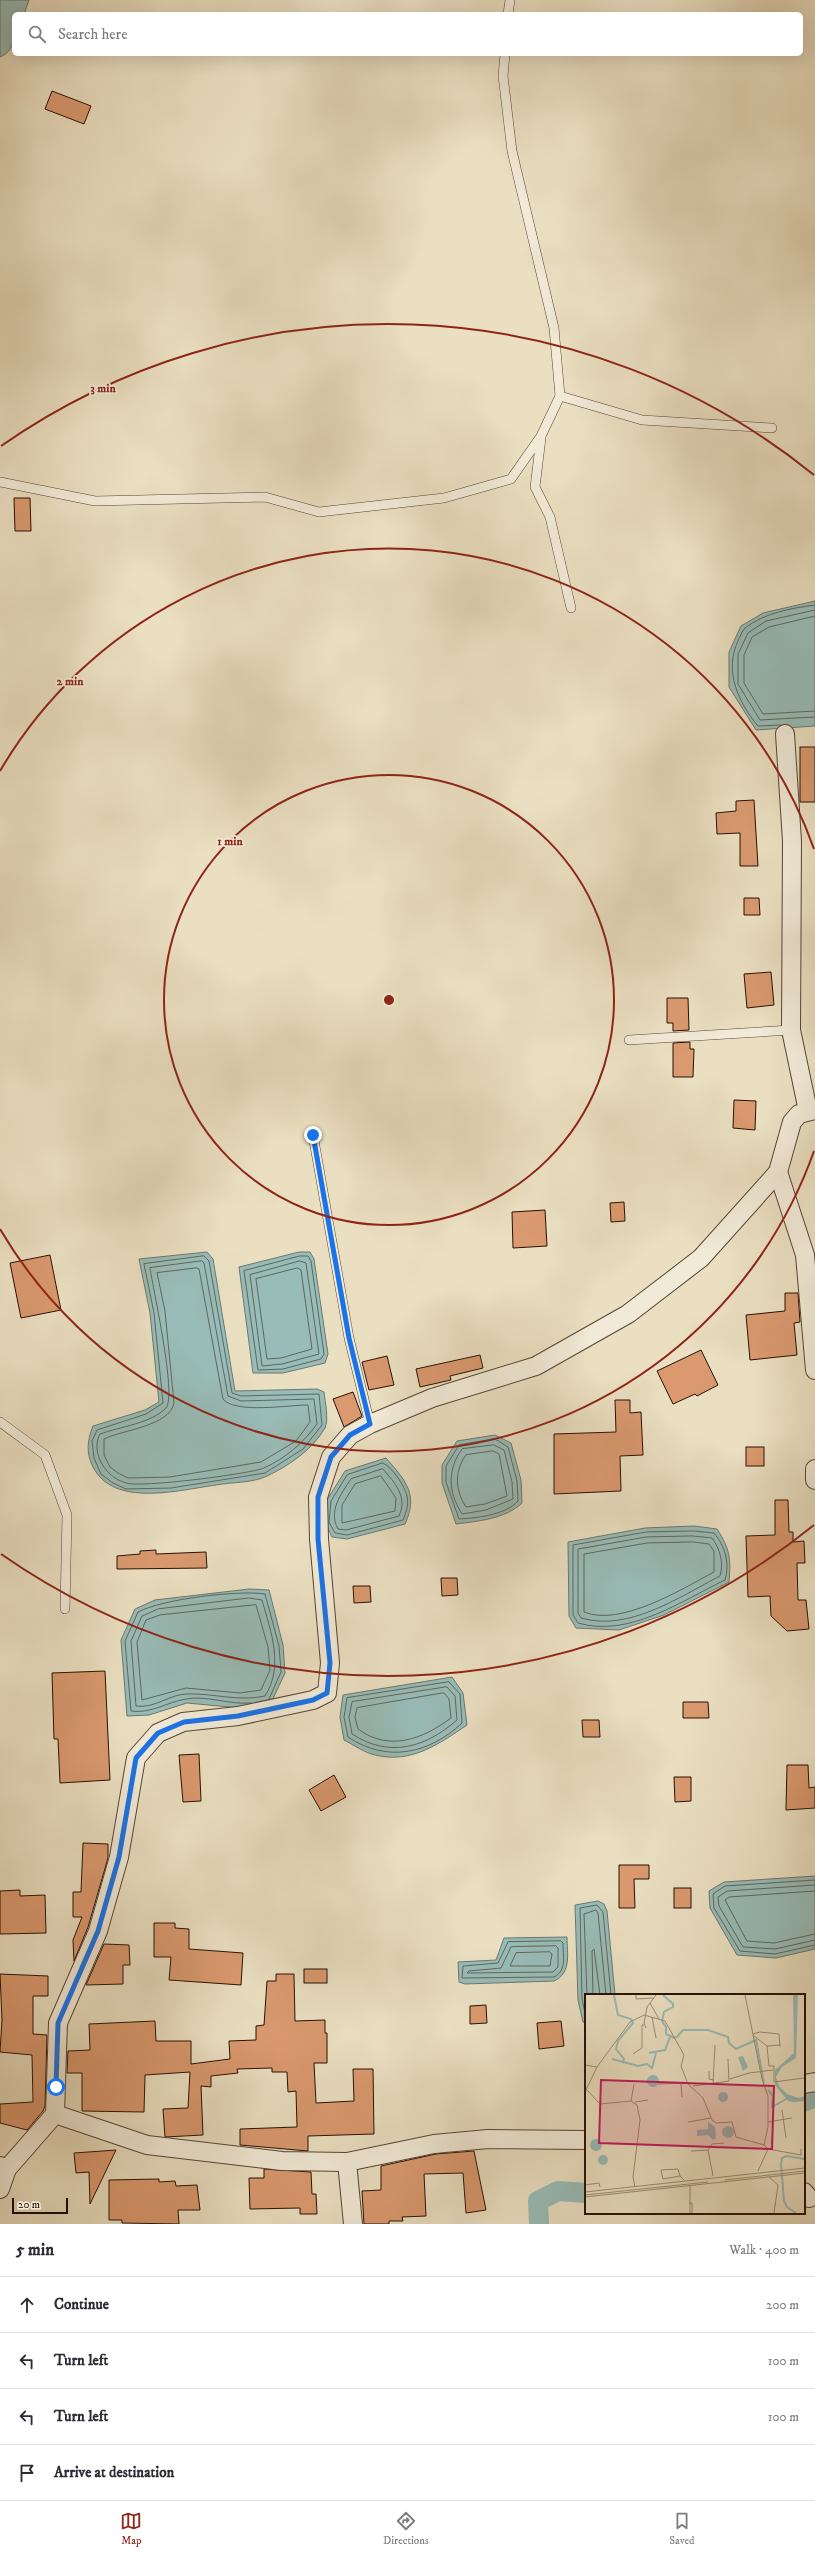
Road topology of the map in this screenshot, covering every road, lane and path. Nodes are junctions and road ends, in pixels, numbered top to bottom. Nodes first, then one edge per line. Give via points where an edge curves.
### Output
1 (510, 0) edge
2 (508, 12) edge
3 (505, 56) edge
4 (560, 396) junction
5 (772, 428) dead end
6 (541, 436) junction
7 (0, 482) edge
8 (571, 608) dead end
9 (785, 734) dead end
10 (791, 1030) junction
11 (629, 1040) dead end
12 (812, 1110) edge
13 (313, 1135) dead end
14 (778, 1172) junction
15 (810, 1255) edge
16 (815, 1370) edge
17 (0, 1422) edge
18 (370, 1424) junction
19 (815, 1469) edge
20 (815, 1480) edge
21 (65, 1609) dead end
22 (815, 2082) edge
23 (805, 2084) edge
24 (55, 2114) junction
25 (585, 2140) edge
26 (347, 2162) junction
27 (3, 2167) edge
28 (0, 2189) edge
29 (353, 2224) edge

1 - 2 lane
3 - 4 lane via 503,76 512,151 554,328
4 - 5 lane via 642,420
4 - 6 lane
6 - 7 lane via 511,479 444,498 319,512 265,497 95,501
6 - 8 lane via 535,487 550,517
9 - 10 street via 792,841
10 - 11 lane
10 - 12 street
12 - 14 street via 799,1114 792,1122
13 - 18 lane via 349,1338
14 - 15 street
14 - 18 street via 701,1258 628,1314 536,1366 432,1398
15 - 16 street
17 - 21 lane via 45,1455 67,1515
18 - 24 street via 350,1435 331,1457 318,1497 318,1539 330,1663 327,1693 313,1700 238,1716 184,1722 158,1733 136,1758 119,1857 100,1923 58,2023
19 - 20 street
22 - 23 street
24 - 26 street via 147,2145 282,2161
24 - 27 street
25 - 26 street via 480,2140 434,2144
26 - 29 street
27 - 28 street

